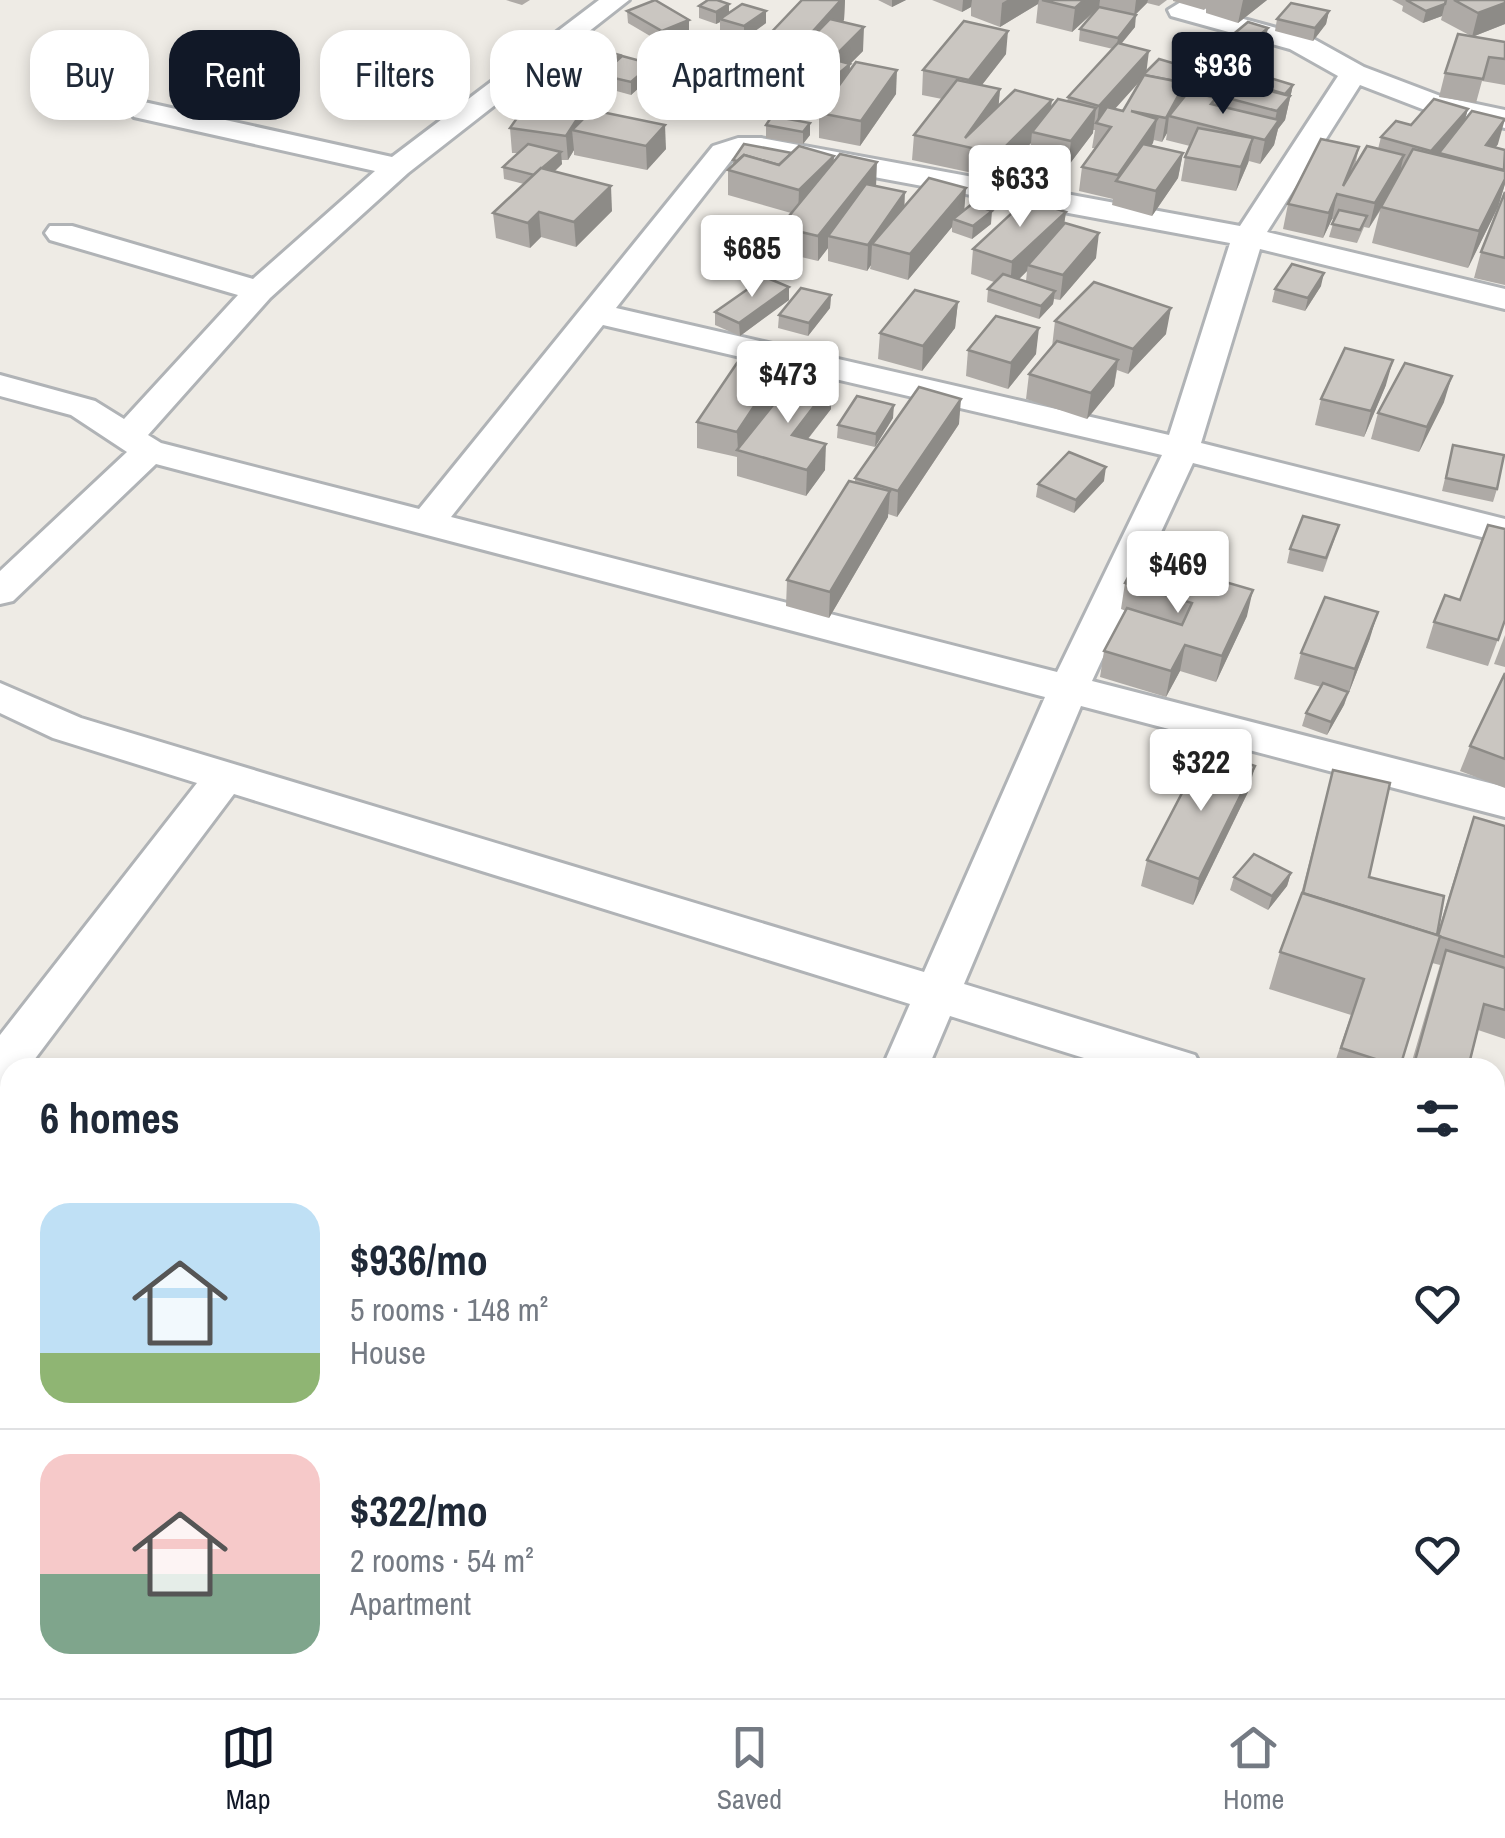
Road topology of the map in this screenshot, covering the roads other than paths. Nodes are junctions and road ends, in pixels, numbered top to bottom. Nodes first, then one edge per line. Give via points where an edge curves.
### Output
1 (616, 0) edge
2 (1182, 10) dead end
3 (1354, 73) junction
4 (149, 113) edge
5 (1505, 119) edge
6 (397, 167) junction
7 (61, 233) dead end
8 (1248, 236) junction
9 (259, 291) junction
10 (1505, 299) edge
11 (594, 314) junction
12 (0, 385) edge
13 (138, 444) junction
14 (1182, 449) junction
15 (427, 523) junction
16 (1505, 530) edge
17 (0, 592) edge
18 (1069, 688) junction
19 (0, 697) edge
20 (224, 776) junction
21 (1505, 802) edge
22 (936, 994) junction
23 (9, 1058) edge
24 (910, 1058) edge
25 (1146, 1058) edge

1 - 6 street
2 - 3 street via 1300,43
3 - 5 street via 1434,104
3 - 8 street
4 - 6 street
6 - 9 street
7 - 9 street
8 - 10 street
8 - 11 street via 738,147 724,152
8 - 14 street
9 - 13 street
11 - 14 street
11 - 15 street
12 - 13 street via 83,408
13 - 15 street
13 - 17 street
14 - 16 street
14 - 18 street
15 - 18 street
18 - 21 street
18 - 22 street
19 - 20 street via 68,728
20 - 22 street
20 - 23 street
22 - 24 street
22 - 25 street

